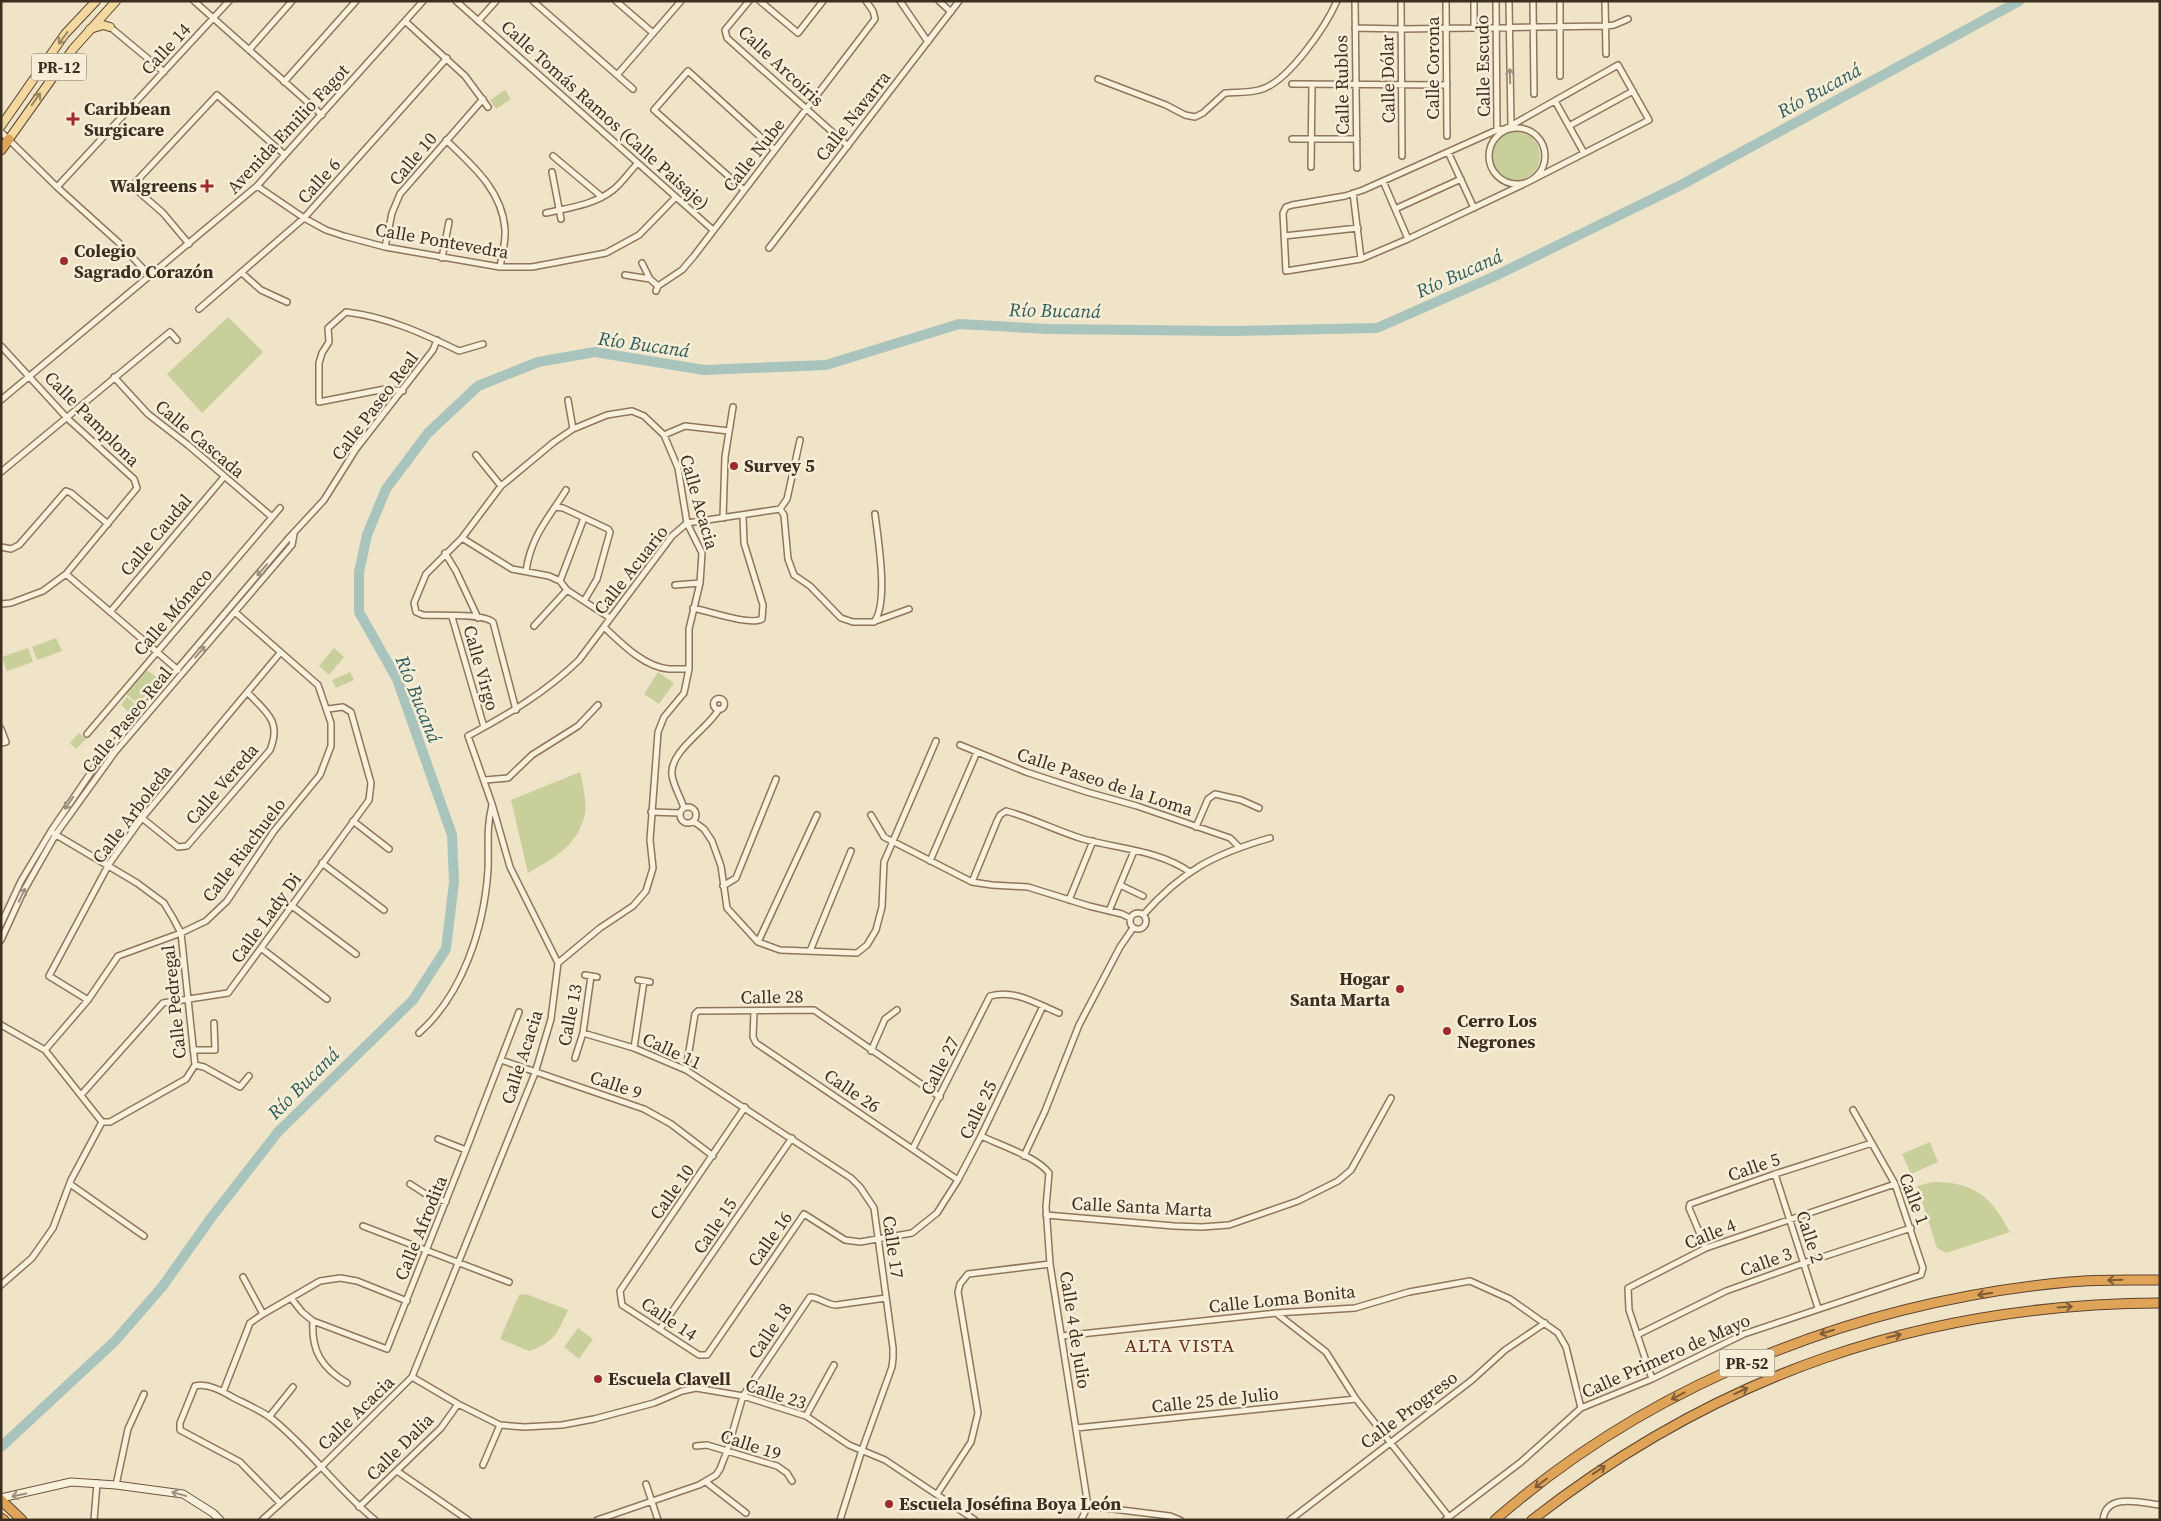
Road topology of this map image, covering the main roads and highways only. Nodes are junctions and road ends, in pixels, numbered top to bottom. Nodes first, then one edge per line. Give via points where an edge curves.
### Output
1 (96, 1) edge
2 (116, 1) edge
3 (104, 13) junction
4 (90, 29) junction
5 (1, 126) edge
6 (9, 139) joint
7 (1, 150) edge
8 (2160, 1280) edge
9 (2160, 1303) edge
10 (1, 1499) edge
11 (22, 1520) edge
12 (1495, 1520) edge
13 (1532, 1520) edge

1 -> 5 main road, PR-12 via 65,34
2 - 3 main road, PR-12
3 - 4 main road, PR-12
3 - 4 main road via 110,27 103,25
6 -> 4 main road, PR-12 via 50,79
6 - 7 highway, PR-12
8 -> 12 highway, PR-52 via 2070,1282 1952,1299 1810,1338 1700,1384 1612,1434 1543,1481
13 -> 9 highway, PR-52 via 1572,1489 1647,1440 1709,1406 1826,1356 1871,1342 1960,1322 2046,1308
10 - 11 highway

